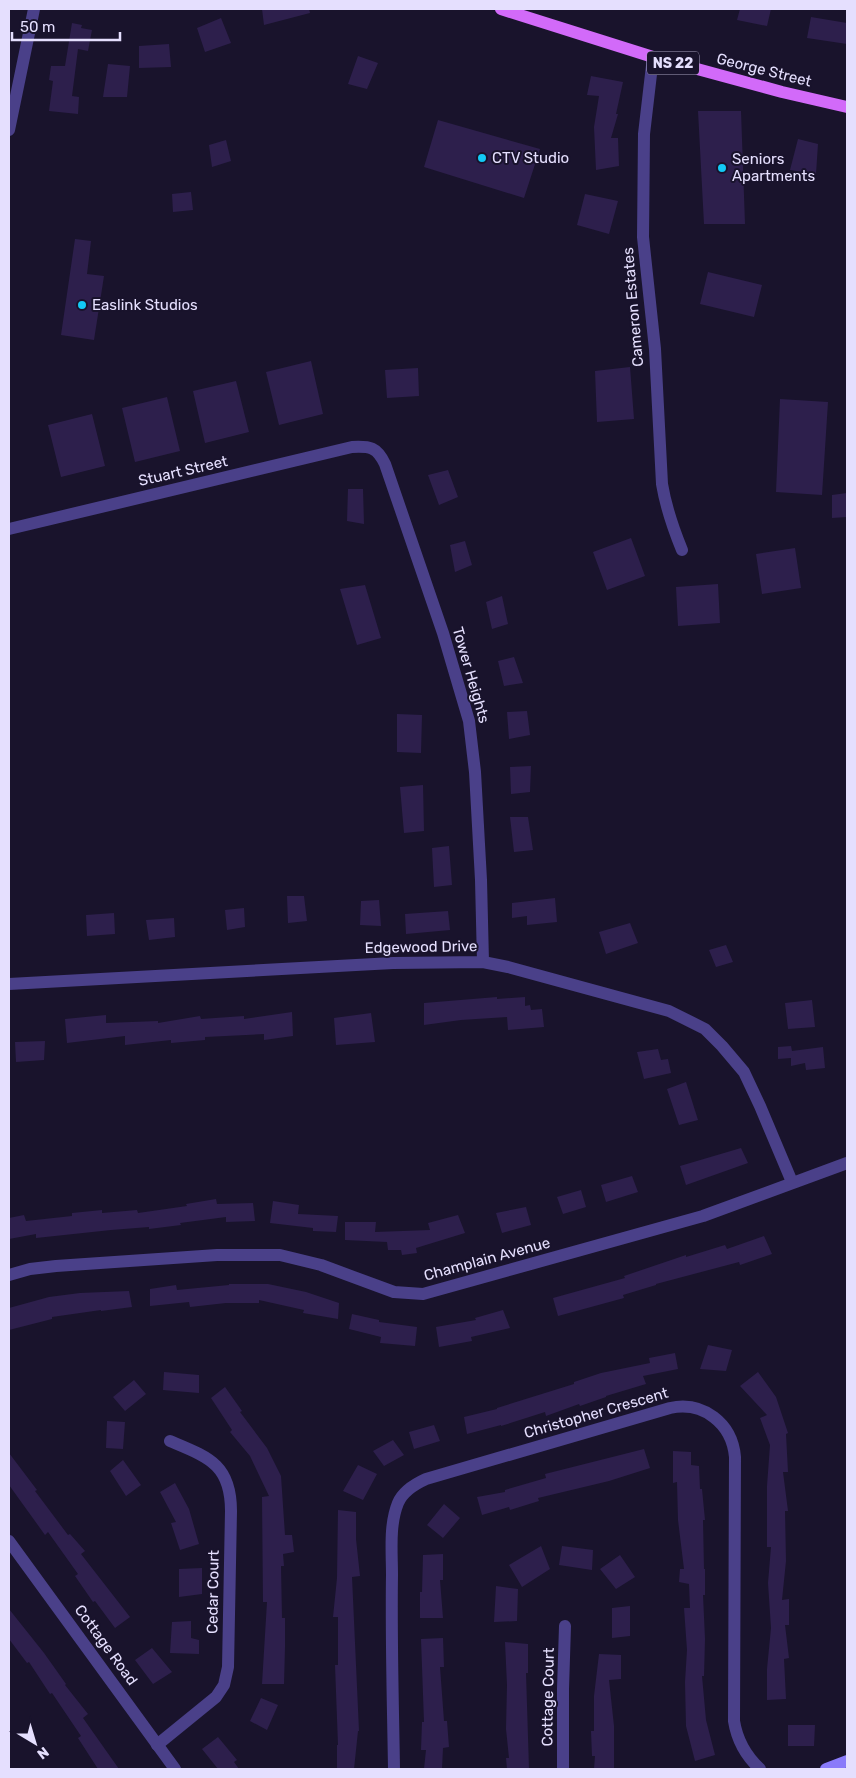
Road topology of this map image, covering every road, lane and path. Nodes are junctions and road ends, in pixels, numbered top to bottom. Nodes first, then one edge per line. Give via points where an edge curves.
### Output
1 (34, 9) edge
2 (501, 9) edge
3 (653, 57) junction
4 (847, 107) edge
5 (9, 130) edge
6 (365, 447) joint
7 (9, 529) edge
8 (682, 550) dead end
9 (483, 962) junction
10 (9, 984) edge
11 (847, 1162) edge
12 (792, 1182) junction
13 (9, 1275) edge
14 (170, 1441) dead end
15 (9, 1541) edge
16 (565, 1626) dead end
17 (157, 1744) junction
18 (847, 1761) edge
19 (175, 1769) edge
20 (394, 1769) edge
21 (563, 1769) edge
22 (760, 1769) edge
23 (826, 1769) edge

1 - 5 street
2 - 3 main road, George Street / NS 22
3 - 4 main road, George Street / NS 22
3 - 8 street, Cameron Estates via 644,134 643,237 655,349 662,484
6 - 7 street, Stuart Street
6 - 9 street, Tower Heights via 378,452 385,464 443,633 469,721
9 - 10 street, Edgewood Drive via 387,963
9 - 12 street, Edgewood Drive via 669,1011 705,1030 744,1072
11 - 12 street, Champlain Avenue
12 - 13 street, Champlain Avenue via 703,1216 423,1294 394,1292 321,1265 280,1255 216,1255 47,1266
14 - 17 street, Cedar Court via 206,1456 230,1490 228,1667 224,1685 216,1697
15 - 17 street, Cottage Road
16 - 21 street, Cottage Court
17 - 19 street, Cottage Road
18 - 23 main road
20 - 22 street, Christopher Crescent via 392,1524 398,1502 405,1493 421,1481 461,1468 682,1406 714,1417 727,1430 734,1446 734,1721 743,1748

